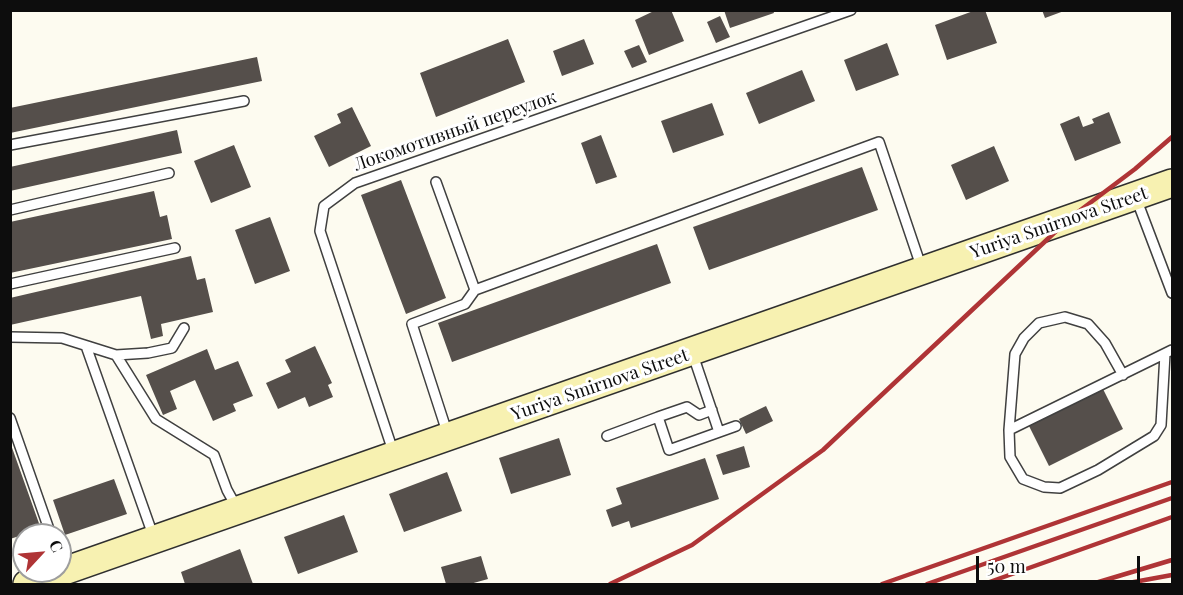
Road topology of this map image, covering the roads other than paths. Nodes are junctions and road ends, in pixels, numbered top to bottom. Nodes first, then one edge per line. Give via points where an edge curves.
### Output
1 (850, 10) edge
2 (244, 102) dead end
3 (10, 145) edge
4 (169, 173) dead end
5 (436, 182) dead end
6 (1173, 183) edge
7 (1135, 196) junction
8 (10, 210) edge
9 (175, 248) dead end
10 (923, 271) junction
11 (10, 284) edge
12 (475, 290) junction
13 (1173, 293) edge
14 (184, 328) dead end
15 (10, 337) edge
16 (86, 346) junction
17 (692, 352) junction
18 (1169, 352) edge
19 (116, 355) junction
20 (1122, 375) junction
21 (712, 410) junction
22 (658, 417) junction
23 (10, 418) edge
24 (736, 426) dead end
25 (1009, 430) junction
26 (719, 432) junction
27 (607, 436) dead end
28 (448, 438) junction
29 (394, 457) junction
30 (238, 511) junction
31 (47, 523) edge
32 (154, 540) junction
33 (72, 563) edge

1 - 29 lane, Локомотивный переулок via 355,183 324,206 320,231
2 - 3 lane
4 - 8 lane
5 - 12 lane
6 - 7 main road, Yuriya Smirnova Street
7 - 10 main road, Yuriya Smirnova Street
7 - 13 lane
9 - 11 lane
10 - 12 lane via 879,142
10 - 17 main road, Yuriya Smirnova Street
12 - 28 lane via 465,304 412,324
14 - 19 lane via 172,348
15 - 16 lane via 62,338
16 - 19 lane
16 - 32 lane
17 - 21 lane
17 - 28 main road, Yuriya Smirnova Street
18 - 20 lane
18 - 25 lane via 1161,425 1154,436 1079,479 1060,488 1023,479 1010,457
19 - 30 lane via 156,418 214,455
20 - 25 lane
20 - 25 lane via 1105,343 1088,324 1065,317 1039,322 1016,354
21 - 22 lane via 699,415 687,407
21 - 26 lane
22 - 26 lane via 669,450
22 - 27 lane
23 - 31 lane
24 - 26 lane
28 - 29 main road, Yuriya Smirnova Street
29 - 30 main road, Yuriya Smirnova Street
30 - 32 main road, Yuriya Smirnova Street
32 - 33 main road, Yuriya Smirnova Street

